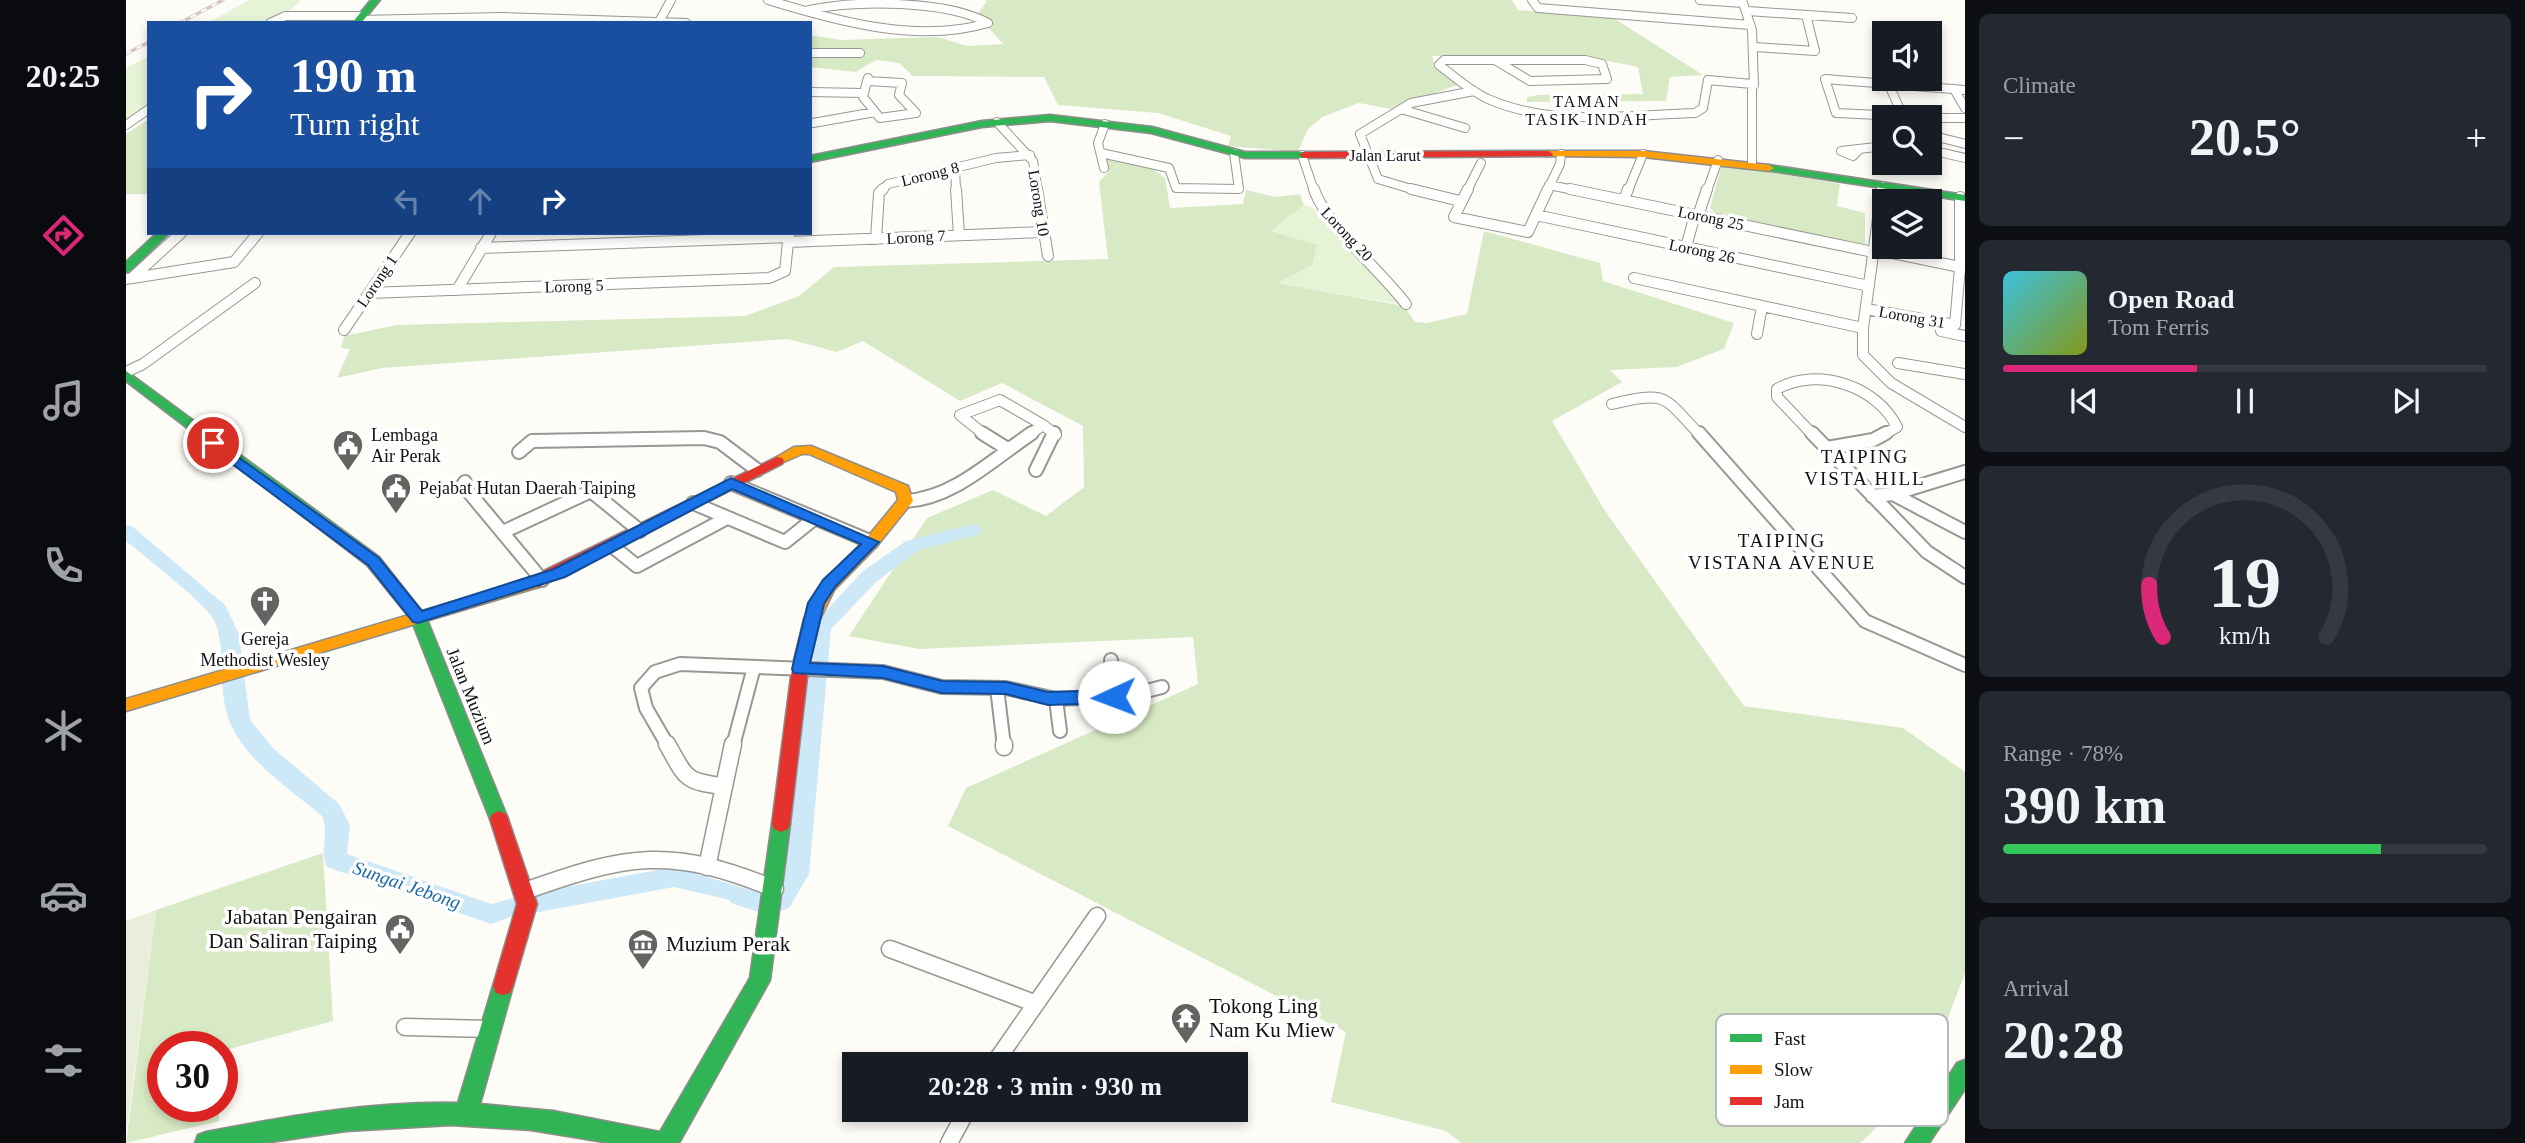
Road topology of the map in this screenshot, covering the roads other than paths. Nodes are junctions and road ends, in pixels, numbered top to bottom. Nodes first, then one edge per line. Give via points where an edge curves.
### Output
1 (376, 0) edge
2 (671, 0) edge
3 (768, 0) edge
4 (1532, 0) edge
5 (1700, 0) edge
6 (1742, 1) edge
7 (1584, 2) dead end
8 (809, 10) junction
9 (1748, 11) junction
10 (1587, 12) junction
11 (1806, 15) junction
12 (503, 17) junction
13 (1852, 18) dead end
14 (358, 20) edge
15 (660, 20) junction
16 (274, 21) edge
17 (476, 21) edge
18 (669, 21) edge
19 (1750, 25) junction
20 (1755, 47) junction
21 (812, 53) edge
22 (860, 53) dead end
23 (1495, 60) junction
24 (1872, 82) edge
25 (1753, 84) junction
26 (1942, 88) edge
27 (1954, 89) junction
28 (1965, 90) edge
29 (1474, 91) junction
30 (812, 92) edge
31 (863, 93) junction
32 (1401, 108) junction
33 (1965, 108) edge
34 (147, 110) edge
35 (876, 113) junction
36 (1872, 115) edge
37 (1942, 118) edge
38 (1965, 118) edge
39 (997, 122) junction
40 (814, 123) dead end
41 (1943, 123) dead end
42 (1105, 124) junction
43 (126, 125) edge
44 (1465, 128) dead end
45 (1965, 128) edge
46 (1942, 138) edge
47 (1965, 144) edge
48 (1872, 148) edge
49 (1858, 150) dead end
50 (1101, 153) junction
51 (1234, 153) junction
52 (1942, 153) edge
53 (1561, 154) junction
54 (1030, 155) junction
55 (1302, 155) junction
56 (1368, 155) junction
57 (1643, 155) junction
58 (1965, 158) edge
59 (812, 159) edge
60 (1718, 160) junction
61 (1481, 163) dead end
62 (1752, 165) junction
63 (955, 167) junction
64 (1104, 168) dead end
65 (1549, 185) junction
66 (1882, 186) junction
67 (1882, 189) edge
68 (1963, 198) edge
69 (1624, 200) junction
70 (1460, 201) junction
71 (1536, 215) junction
72 (1696, 216) junction
73 (1044, 232) junction
74 (1528, 232) joint
75 (161, 235) edge
76 (179, 235) edge
77 (256, 235) edge
78 (409, 235) edge
79 (490, 235) edge
80 (959, 235) junction
81 (634, 238) edge
82 (789, 238) edge
83 (876, 239) junction
84 (1686, 247) junction
85 (481, 248) junction
86 (1872, 250) edge
87 (1048, 256) dead end
88 (1872, 259) edge
89 (1921, 259) edge
90 (1963, 267) edge
91 (127, 271) edge
92 (1634, 278) dead end
93 (255, 283) dead end
94 (1869, 286) junction
95 (457, 290) junction
96 (369, 293) junction
97 (1406, 304) dead end
98 (1762, 306) junction
99 (1866, 307) junction
100 (1908, 324) dead end
101 (1863, 328) junction
102 (344, 330) dead end
103 (1756, 334) dead end
104 (1965, 336) edge
105 (1898, 363) dead end
106 (126, 373) edge
107 (1965, 374) edge
108 (1612, 404) dead end
109 (1043, 425) junction
110 (1965, 427) edge
111 (1006, 448) junction
112 (1827, 448) junction
113 (519, 452) dead end
114 (757, 470) junction
115 (1036, 470) dead end
116 (1965, 472) edge
117 (465, 482) dead end
118 (731, 483) junction
119 (1893, 494) junction
120 (1872, 496) junction
121 (906, 498) junction
122 (693, 503) junction
123 (727, 518) junction
124 (815, 518) junction
125 (640, 531) junction
126 (503, 532) junction
127 (1965, 532) edge
128 (872, 542) junction
129 (611, 546) junction
130 (1965, 577) edge
131 (542, 580) junction
132 (418, 618) junction
133 (1111, 660) dead end
134 (1965, 665) edge
135 (754, 667) junction
136 (800, 669) junction
137 (1162, 687) dead end
138 (997, 688) junction
139 (1114, 697) junction
140 (1056, 699) junction
141 (126, 705) edge
142 (1060, 731) dead end
143 (1004, 747) dead end
144 (722, 786) junction
145 (706, 867) junction
146 (775, 888) junction
147 (525, 891) junction
148 (1097, 916) dead end
149 (890, 949) dead end
150 (1034, 1003) junction
151 (405, 1027) dead end
152 (489, 1029) junction
153 (1002, 1052) edge
154 (1965, 1070) edge
155 (1948, 1095) edge
156 (466, 1113) junction
157 (960, 1122) edge
158 (1927, 1126) edge
159 (206, 1143) edge
160 (663, 1143) edge
161 (949, 1143) edge
162 (1916, 1143) edge

1 - 14 street
2 - 15 street
3 - 8 street
4 - 10 street via 1538,8
5 - 6 street
6 - 9 street
7 - 10 street
8 - 8 street via 838,2 907,1 966,10 988,23 930,31 842,20
9 - 11 street
9 - 19 street
10 - 19 street
11 - 13 street
11 - 20 street via 1815,51
12 - 14 street
12 - 15 street
12 - 17 street
14 - 16 street via 285,16
15 - 18 street
19 - 20 street
20 - 25 street
21 - 22 street
23 - 23 street via 1530,81 1607,79 1602,64 1593,61
23 - 29 street via 1439,62
24 - 36 street via 1825,79 1836,113
25 - 29 street via 1707,80 1703,108 1695,114 1678,115 1545,116 1495,103
25 - 62 street
26 - 27 street
27 - 28 street
27 - 33 street
29 - 32 street
30 - 31 street
31 - 35 street
31 - 35 street via 868,79 902,83 899,95 916,113 884,119
32 - 44 street
32 - 56 street via 1360,134
34 - 43 street
35 - 40 street
37 - 38 street
39 - 42 street, Jalan Larut via 1050,118
39 - 54 street, Lorong 10
39 - 59 street, Jalan Larut
41 - 45 street
42 - 50 street via 1098,137
42 - 51 street, Jalan Larut via 1152,130
46 - 47 street
48 - 49 street
50 - 51 street via 1166,167 1176,188 1239,189
50 - 64 street
51 - 55 street, Jalan Larut
52 - 58 street
53 - 56 street, Jalan Larut
53 - 57 street, Jalan Larut
53 - 65 street
54 - 63 street, Lorong 8
54 - 73 street, Lorong 10
55 - 56 street, Jalan Larut
55 - 97 street, Lorong 20 via 1320,208
56 - 70 street via 1383,183
57 - 60 street, Jalan Larut
57 - 69 street
60 - 62 street, Jalan Larut
60 - 72 street
61 - 70 street
62 - 66 street, Jalan Larut
63 - 80 street
63 - 83 street, Lorong 8 via 883,188
65 - 69 street, Lorong 25
65 - 71 street
66 - 67 street
66 - 68 street, Jalan Larut
68 - 90 street, Lorong 31
69 - 72 street, Lorong 25
70 - 74 street via 1454,217
71 - 74 street
71 - 84 street, Lorong 26
72 - 84 street
72 - 86 street, Lorong 25
73 - 80 street, Lorong 7
73 - 87 street, Lorong 10
75 - 91 street
76 - 91 street via 140,273
77 - 91 street via 234,261
78 - 96 street, Lorong 1
79 - 85 street
80 - 83 street, Lorong 7
81 - 82 street, Lorong 7
81 - 85 street, Lorong 7
82 - 83 street, Lorong 7
82 - 95 street, Lorong 5 via 785,271 779,276
84 - 94 street, Lorong 26
85 - 95 street
88 - 94 street
89 - 90 street
90 - 99 street, Lorong 31 via 1955,326
92 - 98 street
93 - 106 street
94 - 99 street
95 - 96 street, Lorong 5
96 - 102 street, Lorong 1
98 - 101 street
98 - 103 street
99 - 101 street
100 - 104 street
101 - 110 street via 1867,361 1891,383
105 - 107 street
106 - 132 street, Jalan Muzium via 373,561
108 - 134 street via 1652,395 1664,397 1865,621
109 - 111 street
109 - 111 street via 1000,400 960,415
109 - 115 street via 1056,434
111 - 121 street via 946,493 925,500
112 - 112 street via 1777,397 1777,389 1785,382 1800,378 1847,385 1894,414 1897,427 1884,436
112 - 120 street
113 - 114 street via 532,441 704,438 720,442
114 - 118 street
114 - 121 street via 804,449 903,489
116 - 119 street
117 - 126 street
118 - 122 street
118 - 124 street
119 - 120 street
119 - 127 street
120 - 130 street via 1927,552
121 - 128 street
122 - 123 street
122 - 125 street
123 - 124 street via 785,542
123 - 129 street via 636,566
124 - 128 street
125 - 126 street via 591,491
125 - 129 street
126 - 131 street
128 - 136 street via 816,603
129 - 131 street
131 - 132 street
132 - 141 street
132 - 147 street, Jalan Muzium
133 - 139 street
135 - 136 street
135 - 144 street
135 - 144 street via 670,665 642,688 646,708 684,774 693,782
136 - 138 street via 883,672 942,687
136 - 146 street
137 - 139 street
138 - 140 street
138 - 143 street
139 - 140 street
140 - 142 street
144 - 145 street via 723,799
145 - 146 street
145 - 147 street via 643,858 576,873
146 - 160 street via 760,980
147 - 152 street, Jalan Muzium via 526,914
148 - 150 street
149 - 150 street
150 - 153 street
151 - 152 street
152 - 156 street, Jalan Muzium
154 - 155 street
156 - 159 street via 386,1113 318,1120
156 - 160 street via 566,1122
157 - 161 street
158 - 162 street

